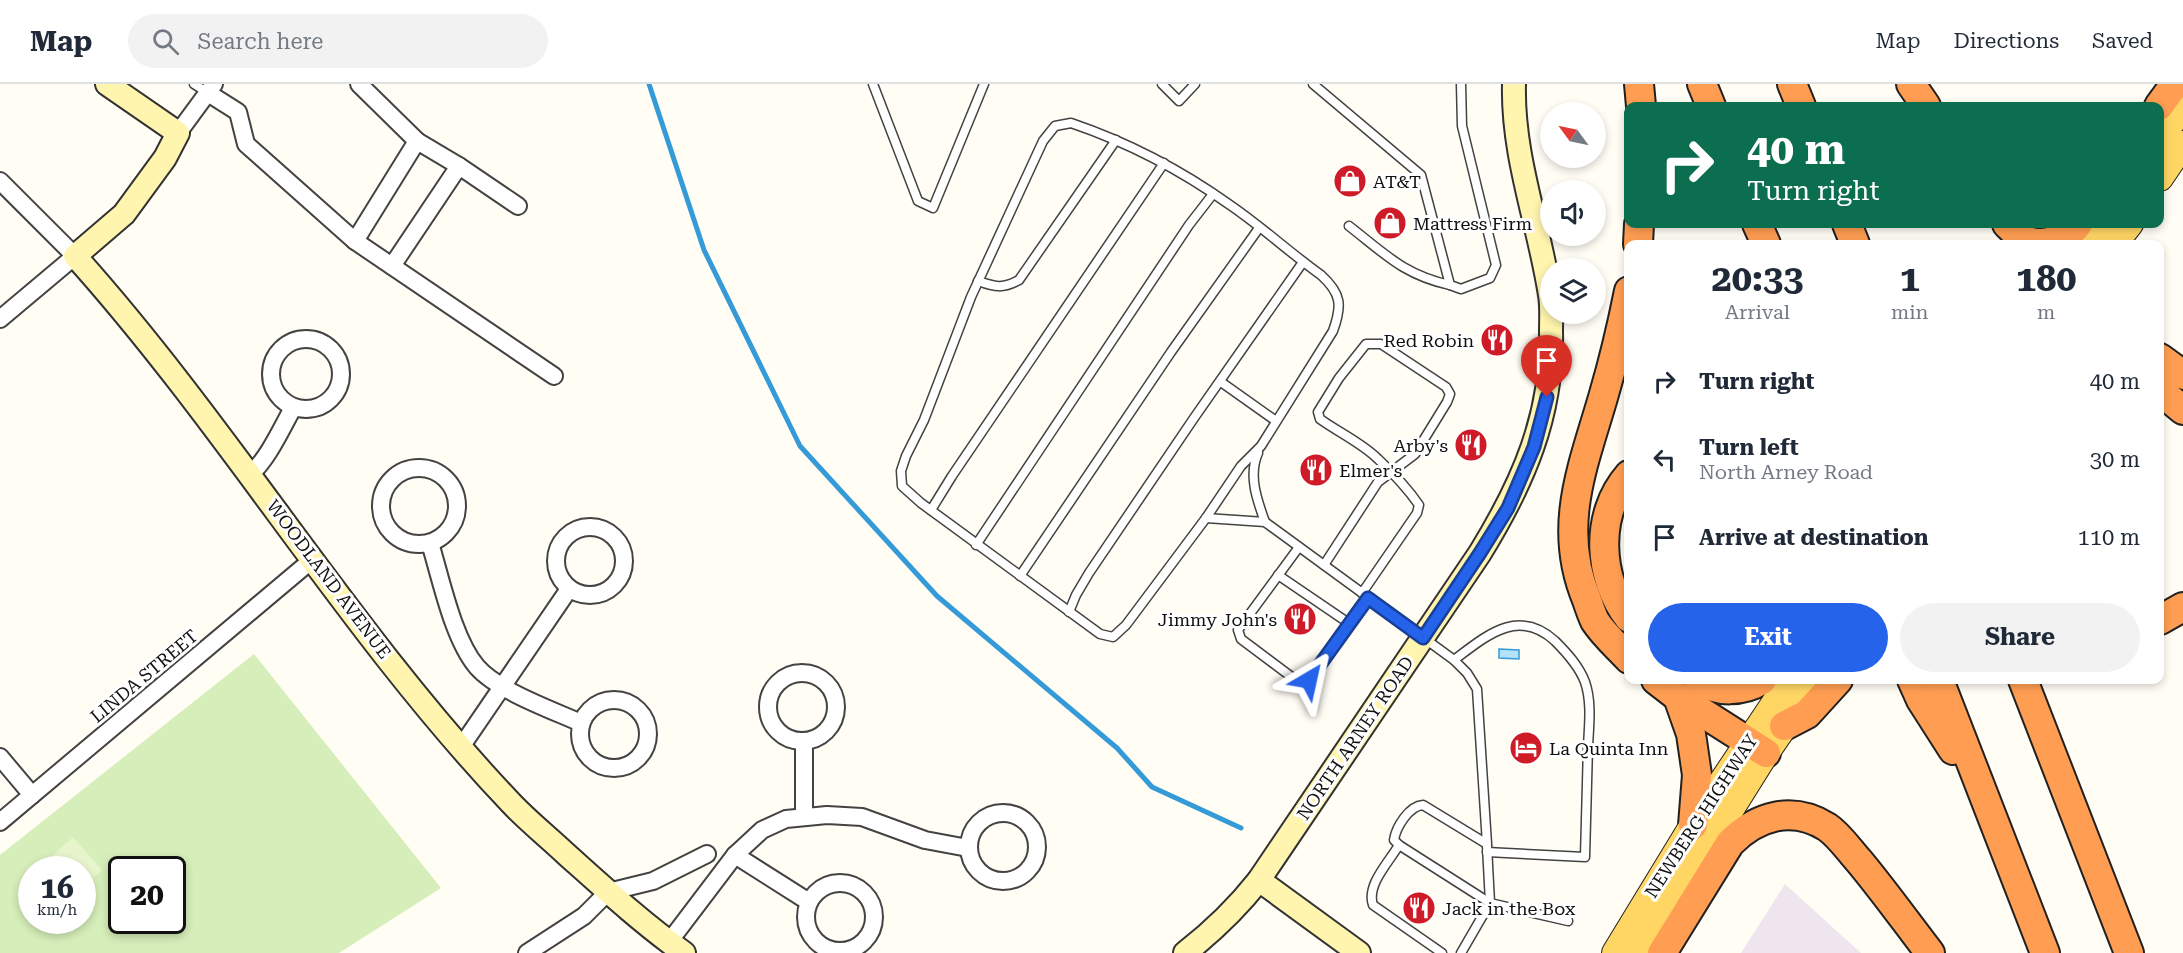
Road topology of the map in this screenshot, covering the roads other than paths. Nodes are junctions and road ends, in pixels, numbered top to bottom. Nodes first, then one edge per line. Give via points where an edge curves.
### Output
1 (107, 84) edge
2 (359, 84) edge
3 (873, 84) edge
4 (984, 84) edge
5 (1162, 84) edge
6 (1195, 84) edge
7 (1313, 84) edge
8 (1461, 84) edge
9 (1514, 84) edge
10 (1639, 84) edge
11 (1702, 84) edge
12 (1792, 84) edge
13 (1911, 84) edge
14 (2175, 84) edge
15 (205, 87) edge
16 (1641, 102) edge
17 (1709, 102) edge
18 (1799, 102) edge
19 (1923, 102) edge
20 (2162, 102) edge
21 (2183, 106) edge
22 (178, 133) junction
23 (2164, 133) edge
24 (1116, 140) junction
25 (417, 141) junction
26 (2183, 144) edge
27 (1164, 164) junction
28 (459, 166) junction
29 (2164, 172) edge
30 (0, 181) edge
31 (1213, 194) junction
32 (518, 206) dead end
33 (1349, 226) dead end
34 (1259, 228) junction
35 (2012, 228) edge
36 (2075, 228) edge
37 (2127, 228) edge
38 (2025, 240) edge
39 (2058, 240) edge
40 (2117, 240) edge
41 (355, 241) junction
42 (75, 256) junction
43 (1303, 262) junction
44 (392, 266) junction
45 (978, 281) junction
46 (1450, 285) junction
47 (1624, 317) edge
48 (0, 320) edge
49 (2164, 361) edge
50 (2183, 375) edge
51 (554, 376) dead end
52 (1221, 382) junction
53 (2164, 394) edge
54 (293, 408) junction
55 (2183, 410) edge
56 (1276, 421) junction
57 (1261, 446) junction
58 (1391, 473) junction
59 (250, 475) junction
60 (1624, 483) edge
61 (931, 510) junction
62 (1206, 518) junction
63 (1265, 522) junction
64 (430, 543) junction
65 (976, 545) junction
66 (1299, 547) junction
67 (313, 559) junction
68 (1324, 565) junction
69 (1278, 575) junction
70 (1020, 576) junction
71 (569, 589) junction
72 (1365, 595) junction
73 (2183, 607) edge
74 (1624, 610) edge
75 (1069, 612) junction
76 (2164, 618) edge
77 (1350, 624) junction
78 (1423, 638) junction
79 (1624, 653) edge
80 (1454, 660) junction
81 (1672, 684) edge
82 (1755, 684) edge
83 (1788, 684) edge
84 (1813, 684) edge
85 (1834, 684) edge
86 (1914, 684) edge
87 (1941, 684) edge
88 (2025, 684) edge
89 (502, 687) junction
90 (1688, 688) edge
91 (581, 723) junction
92 (1784, 726) junction
93 (804, 742) junction
94 (461, 747) junction
95 (1757, 747) junction
96 (0, 757) edge
97 (32, 795) junction
98 (1988, 806) junction
99 (804, 816) junction
100 (0, 822) edge
101 (1693, 825) junction
102 (1399, 845) junction
103 (968, 848) junction
104 (1487, 848) junction
105 (707, 854) dead end
106 (735, 855) junction
107 (1660, 879) junction
108 (1259, 880) junction
109 (608, 892) junction
110 (809, 902) junction
111 (1490, 903) junction
112 (1568, 921) dead end
113 (676, 947) edge
114 (527, 953) edge
115 (1185, 953) edge
116 (1359, 953) edge
117 (1442, 953) edge
118 (1461, 953) edge
119 (1596, 953) edge
120 (1615, 953) edge
121 (1641, 953) edge
122 (1662, 953) edge
123 (1930, 953) edge
124 (2045, 953) edge
125 (2129, 953) edge

1 - 22 street
2 - 25 street
3 - 4 lane via 918,201 933,208
5 - 6 lane via 1179,102
7 - 46 lane via 1421,175
8 - 46 lane via 1462,126 1496,265 1490,278 1461,289
9 - 78 street, NORTH ARNEY ROAD via 1518,142 1551,296 1552,349 1547,397 1534,447 1508,508
10 - 16 highway
11 - 17 highway
12 - 18 highway
13 - 19 highway
14 - 20 highway
15 - 22 street
15 - 41 street via 238,112 246,144
21 - 23 main road
22 - 42 street via 165,158 124,214
24 - 27 lane
24 - 45 lane via 1019,280 1007,287
24 - 45 lane via 1071,123 1055,126 1043,141
25 - 28 street
25 - 41 street
26 - 29 main road
27 - 31 lane
27 - 61 lane
28 - 32 street
28 - 44 street
30 - 42 street, WOODLAND AVENUE
31 - 34 lane
31 - 65 lane
33 - 46 lane via 1403,268 1427,280
34 - 43 lane
34 - 70 lane
35 - 38 highway
36 - 39 highway
37 - 40 main road
41 - 44 street
42 - 48 street
42 - 59 street, WOODLAND AVENUE
43 - 52 lane
43 - 56 lane via 1333,286 1338,297 1337,319 1322,351
44 - 51 street
45 - 61 lane via 901,471 902,486
47 - 79 highway via 1582,464 1573,520 1580,583 1596,621
49 - 50 highway
52 - 56 lane
52 - 75 lane via 1089,573
53 - 55 highway
54 - 54 street via 319,408 331,400 340,384 339,362 329,347 320,342 308,339 289,343 277,353 271,380 278,397
54 - 59 street via 260,466
56 - 57 lane
57 - 62 lane via 1241,466
57 - 63 lane via 1252,472
58 - 58 lane via 1415,454 1450,394 1446,387 1381,344 1366,344 1318,412 1320,419 1377,458
58 - 68 lane via 1378,482
58 - 72 lane via 1419,505
59 - 67 street, WOODLAND AVENUE
60 - 74 highway via 1607,519 1604,547 1608,576
61 - 65 lane
62 - 63 lane
62 - 75 lane via 1126,626 1113,637 1100,634
63 - 66 lane
64 - 64 street via 443,536 456,519 457,498 448,480 434,470 414,468 393,478 382,496 381,514 393,535 417,545
64 - 89 street via 455,626 467,651 478,668
65 - 70 lane
66 - 68 lane
66 - 69 lane
67 - 94 street, WOODLAND AVENUE
67 - 97 street, LINDA STREET
68 - 72 lane
69 - 77 lane
69 - 77 lane via 1238,630 1240,639 1297,681 1309,680
70 - 75 lane
71 - 71 street via 596,595 620,578 624,556 610,533 587,527 565,538 557,551 556,564
71 - 89 street
72 - 77 lane
72 - 78 lane
73 - 76 highway
78 - 80 lane
78 - 108 street, NORTH ARNEY ROAD
80 - 104 lane via 1476,689
80 - 104 lane via 1506,626 1526,626 1546,633 1571,657 1585,683 1589,709 1585,857
81 - 90 highway
82 - 90 highway via 1735,690
83 - 95 main road, NEWBERG HIGHWAY
84 - 92 main road, NEWBERG HIGHWAY
85 - 92 highway via 1807,714
86 - 98 highway
87 - 98 highway
88 - 125 highway
89 - 91 street
89 - 94 street
90 - 95 highway
90 - 101 highway via 1697,775
91 - 91 street via 583,747 594,762 605,767 635,761 648,740 644,716 626,701 600,702
92 - 95 main road, NEWBERG HIGHWAY
93 - 93 street via 823,735 832,725 836,702 822,680 799,673 777,684 769,697 768,711 770,721 781,735
93 - 99 street
94 - 109 street, WOODLAND AVENUE via 513,805
95 - 101 main road, NEWBERG HIGHWAY
95 - 121 main road, NEWBERG HIGHWAY
96 - 97 street
97 - 100 street, LINDA STREET
98 - 124 highway
99 - 103 street via 862,817 925,840
99 - 106 street via 762,830
101 - 107 main road, NEWBERG HIGHWAY
102 - 104 lane via 1394,840 1395,832 1411,809 1423,805
102 - 111 lane
102 - 117 lane via 1374,886 1370,897 1373,905
103 - 103 street via 982,875 1005,881 1024,874 1033,864 1037,842 1024,819 1000,812 978,824
104 - 111 lane
105 - 109 street via 653,881
106 - 110 street
106 - 113 street
107 - 119 main road
107 - 120 main road, NEWBERG HIGHWAY
108 - 115 street, NORTH ARNEY ROAD via 1237,909
108 - 116 street
109 - 113 street, WOODLAND AVENUE
109 - 114 street via 584,916
110 - 110 street via 808,931 819,945 830,950 853,949 870,934 874,912 869,899 851,885 825,886
111 - 112 lane
111 - 118 lane
122 - 123 highway via 1730,843 1762,819 1785,816 1827,828 1845,844

